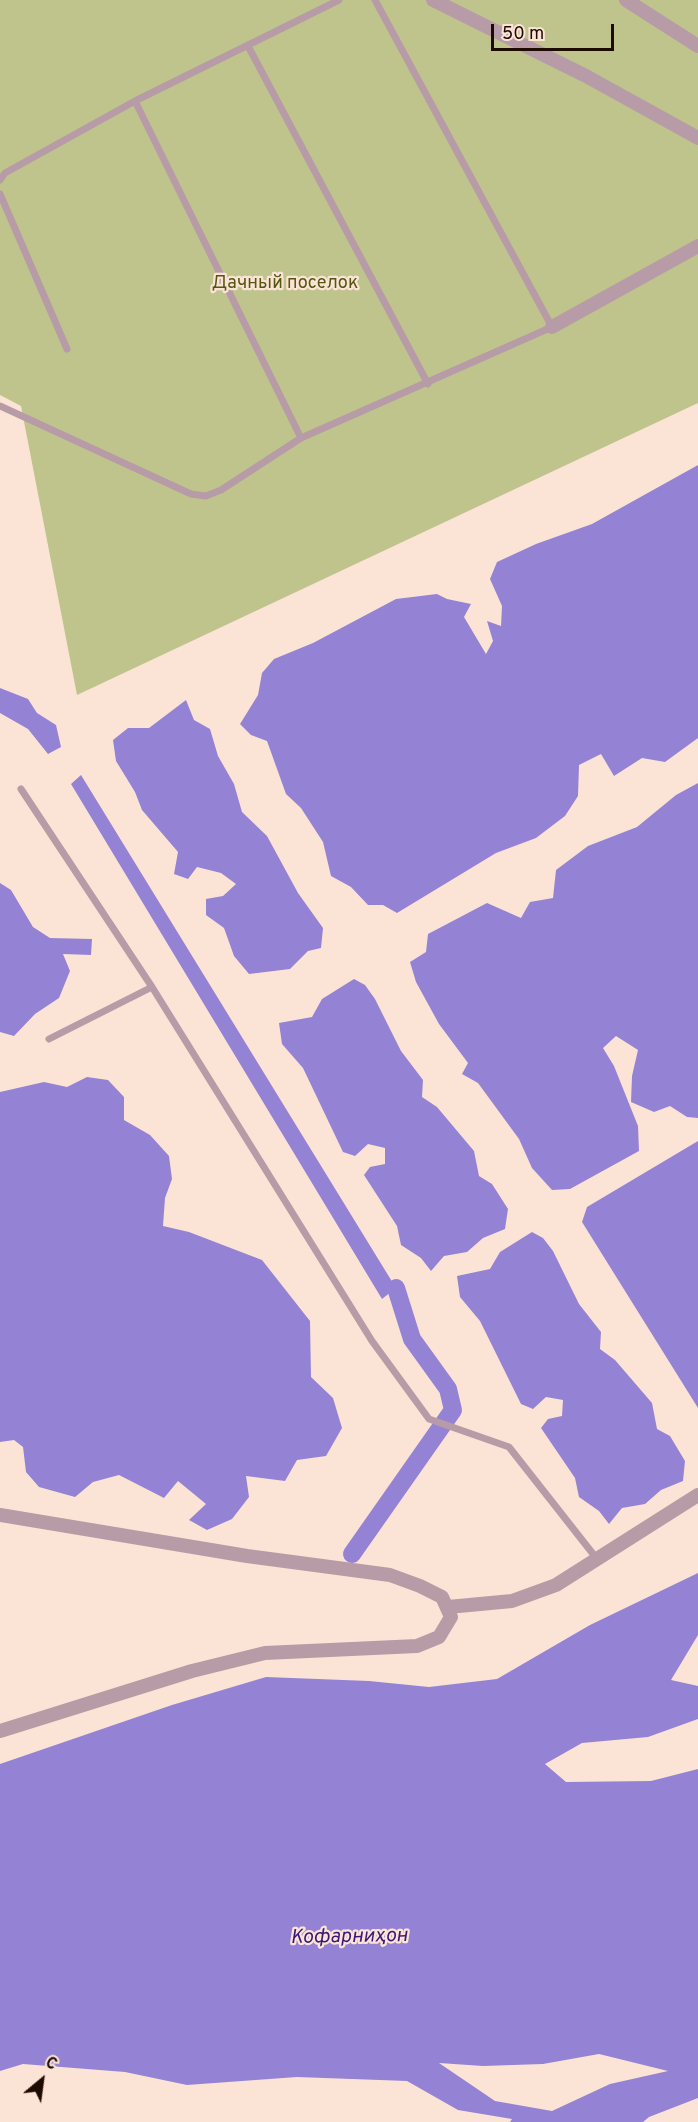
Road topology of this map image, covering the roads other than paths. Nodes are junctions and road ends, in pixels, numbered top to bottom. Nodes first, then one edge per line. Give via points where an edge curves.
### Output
1 (339, 0) edge
2 (375, 0) edge
3 (433, 0) edge
4 (626, 0) edge
5 (248, 46) junction
6 (698, 46) edge
7 (135, 101) junction
8 (698, 138) edge
9 (0, 180) edge
10 (0, 194) edge
11 (698, 246) edge
12 (552, 327) junction
13 (68, 349) dead end
14 (428, 384) junction
15 (0, 406) edge
16 (301, 438) junction
17 (21, 789) dead end
18 (152, 987) junction
19 (49, 1039) dead end
20 (698, 1495) edge
21 (0, 1515) edge
22 (597, 1559) junction
23 (448, 1607) junction
24 (0, 1731) edge

1 - 5 lane
2 - 12 lane
3 - 8 street via 586,76
4 - 6 street
5 - 7 lane
5 - 14 lane
7 - 9 lane via 5,173
7 - 16 lane
10 - 13 lane
11 - 12 street
12 - 14 lane
14 - 16 lane
15 - 16 lane via 191,494 206,496
17 - 18 lane
18 - 19 lane
18 - 22 lane via 372,1341 429,1419 509,1447
20 - 22 street
21 - 23 street via 390,1575 442,1597
22 - 23 street via 556,1585 512,1601
23 - 24 street via 451,1617 439,1637 417,1646 265,1653 192,1671

